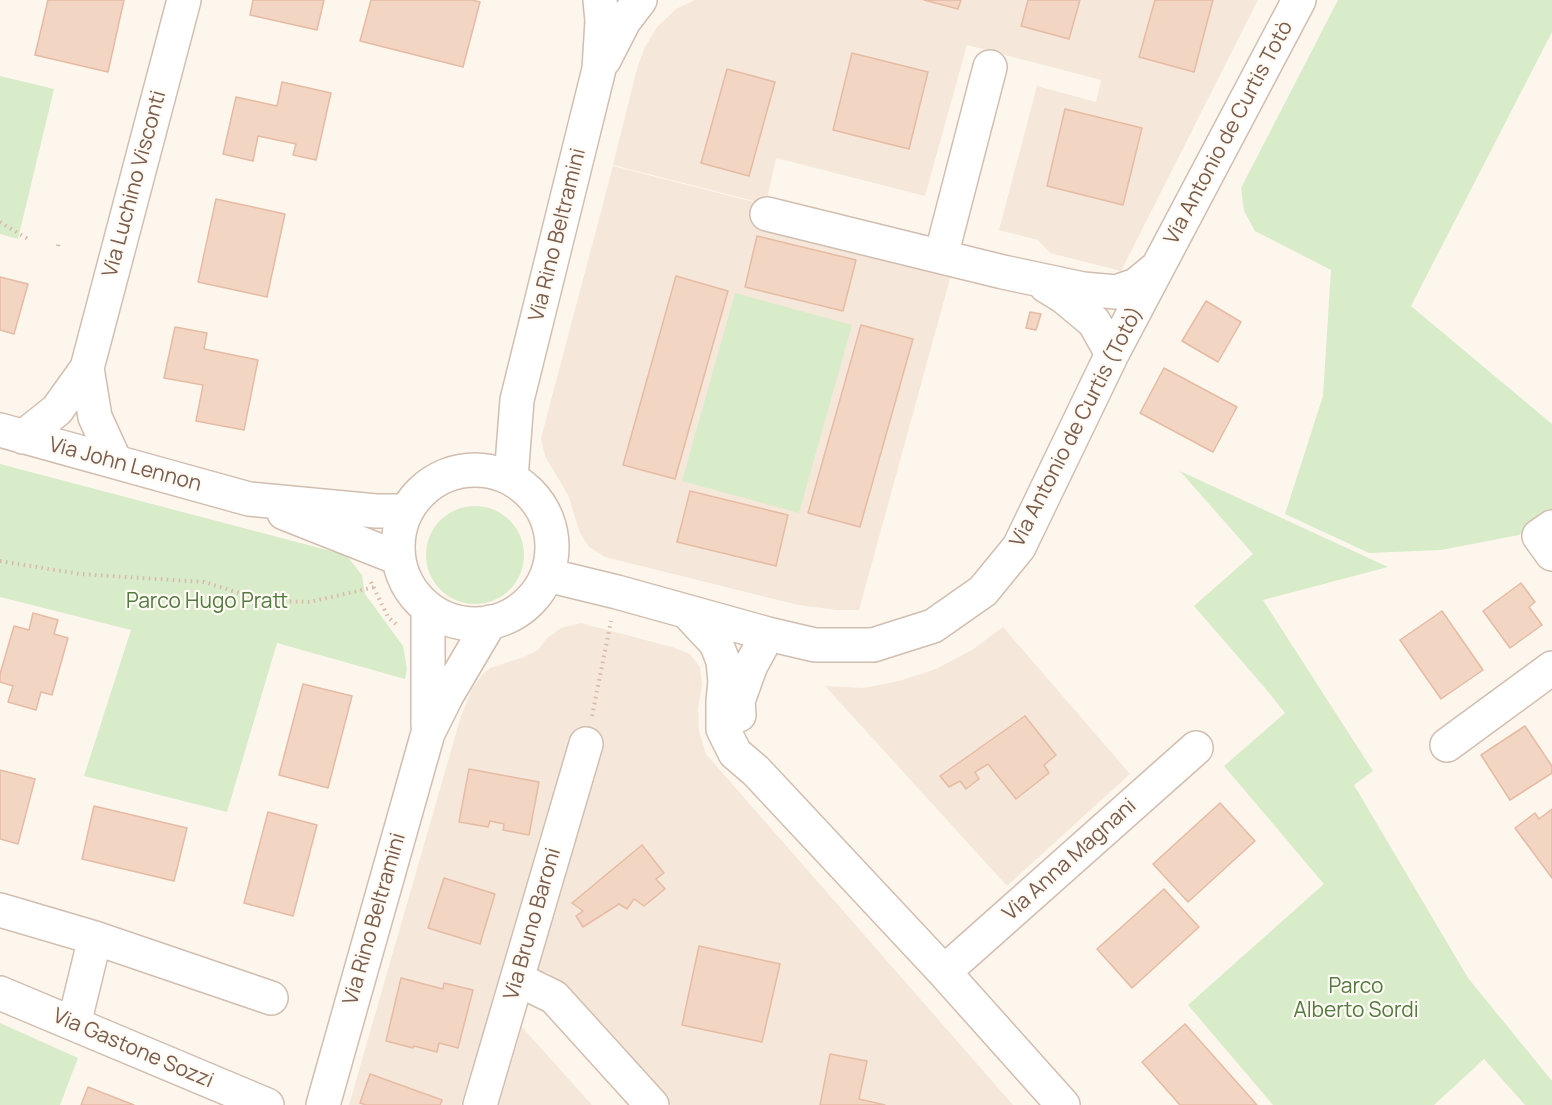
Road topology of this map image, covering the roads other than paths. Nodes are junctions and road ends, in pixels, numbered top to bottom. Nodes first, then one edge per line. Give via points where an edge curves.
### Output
1 (183, 0) edge
2 (600, 0) edge
3 (640, 0) edge
4 (1299, 0) edge
5 (990, 66) dead end
6 (599, 69) junction
7 (767, 214) dead end
8 (942, 256) junction
9 (1160, 266) junction
10 (1031, 278) junction
11 (1083, 290) junction
12 (1119, 342) junction
13 (87, 368) junction
14 (517, 400) junction
15 (11, 433) edge
16 (115, 461) junction
17 (474, 470) junction
18 (511, 478) junction
19 (249, 499) junction
20 (406, 511) junction
21 (1552, 527) edge
22 (1552, 554) edge
23 (398, 558) junction
24 (547, 575) junction
25 (428, 608) junction
26 (687, 612) junction
27 (490, 622) junction
28 (768, 634) junction
29 (1552, 668) edge
30 (428, 733) junction
31 (586, 744) road end
32 (1447, 745) dead end
33 (1196, 748) dead end
34 (756, 771) junction
35 (0, 910) edge
36 (95, 938) junction
37 (944, 972) junction
38 (517, 979) junction
39 (0, 993) edge
40 (271, 998) dead end
41 (74, 1024) junction
42 (267, 1105) edge
43 (323, 1105) edge
44 (480, 1105) edge
45 (652, 1105) edge
46 (1063, 1105) edge

1 - 13 street, Via Luchino Visconti
2 - 6 street, Via Rino Beltramini
3 - 6 street, Via Rino Beltramini via 624,21
4 - 9 street, Via Antonio de Curtis Totò
5 - 8 street
6 - 14 street, Via Rino Beltramini
7 - 8 street
8 - 10 street
9 - 11 street via 1136,285 1116,292
9 - 12 street, Via Antonio de Curtis (Totò)
10 - 11 street
10 - 12 street via 1064,297
11 - 12 street via 1107,309
12 - 28 street, Via Antonio de Curtis (Totò) via 1019,547 983,591 933,626 873,645 815,645
13 - 15 street, Via Luchino Visconti via 57,410
13 - 16 street, Via Luchino Visconti via 95,417
14 - 17 street, Via Rino Beltramini
14 - 18 street, Via Rino Beltramini
15 - 16 street, Via John Lennon
16 - 19 street, Via John Lennon
17 - 18 street
17 - 20 street via 438,478 420,492
18 - 24 street via 526,487 542,506 551,528 553,552
19 - 20 street, Via John Lennon
19 - 23 street, Via John Lennon
20 - 23 street
21 - 22 street via 1539,536
23 - 25 street via 406,582
24 - 26 street, Via Antonio de Curtis (Totò)
24 - 27 street via 534,597 514,613
25 - 27 street via 466,625
25 - 30 street, Via Rino Beltramini
26 - 28 street, Via Antonio de Curtis (Totò)
26 - 34 street via 716,643 725,681 723,729 735,753
27 - 30 street, Via Rino Beltramini
28 - 34 street via 751,664 738,701 741,738
29 - 32 street
30 - 43 street, Via Rino Beltramini
31 - 38 street, Via Bruno Baroni
33 - 37 street, Via Anna Magnani
34 - 37 street
35 - 36 street
36 - 40 street
36 - 41 street
37 - 46 street
38 - 44 street, Via Bruno Baroni
38 - 45 street via 554,997
39 - 41 street, Via Gastone Sozzi
41 - 42 street, Via Gastone Sozzi

